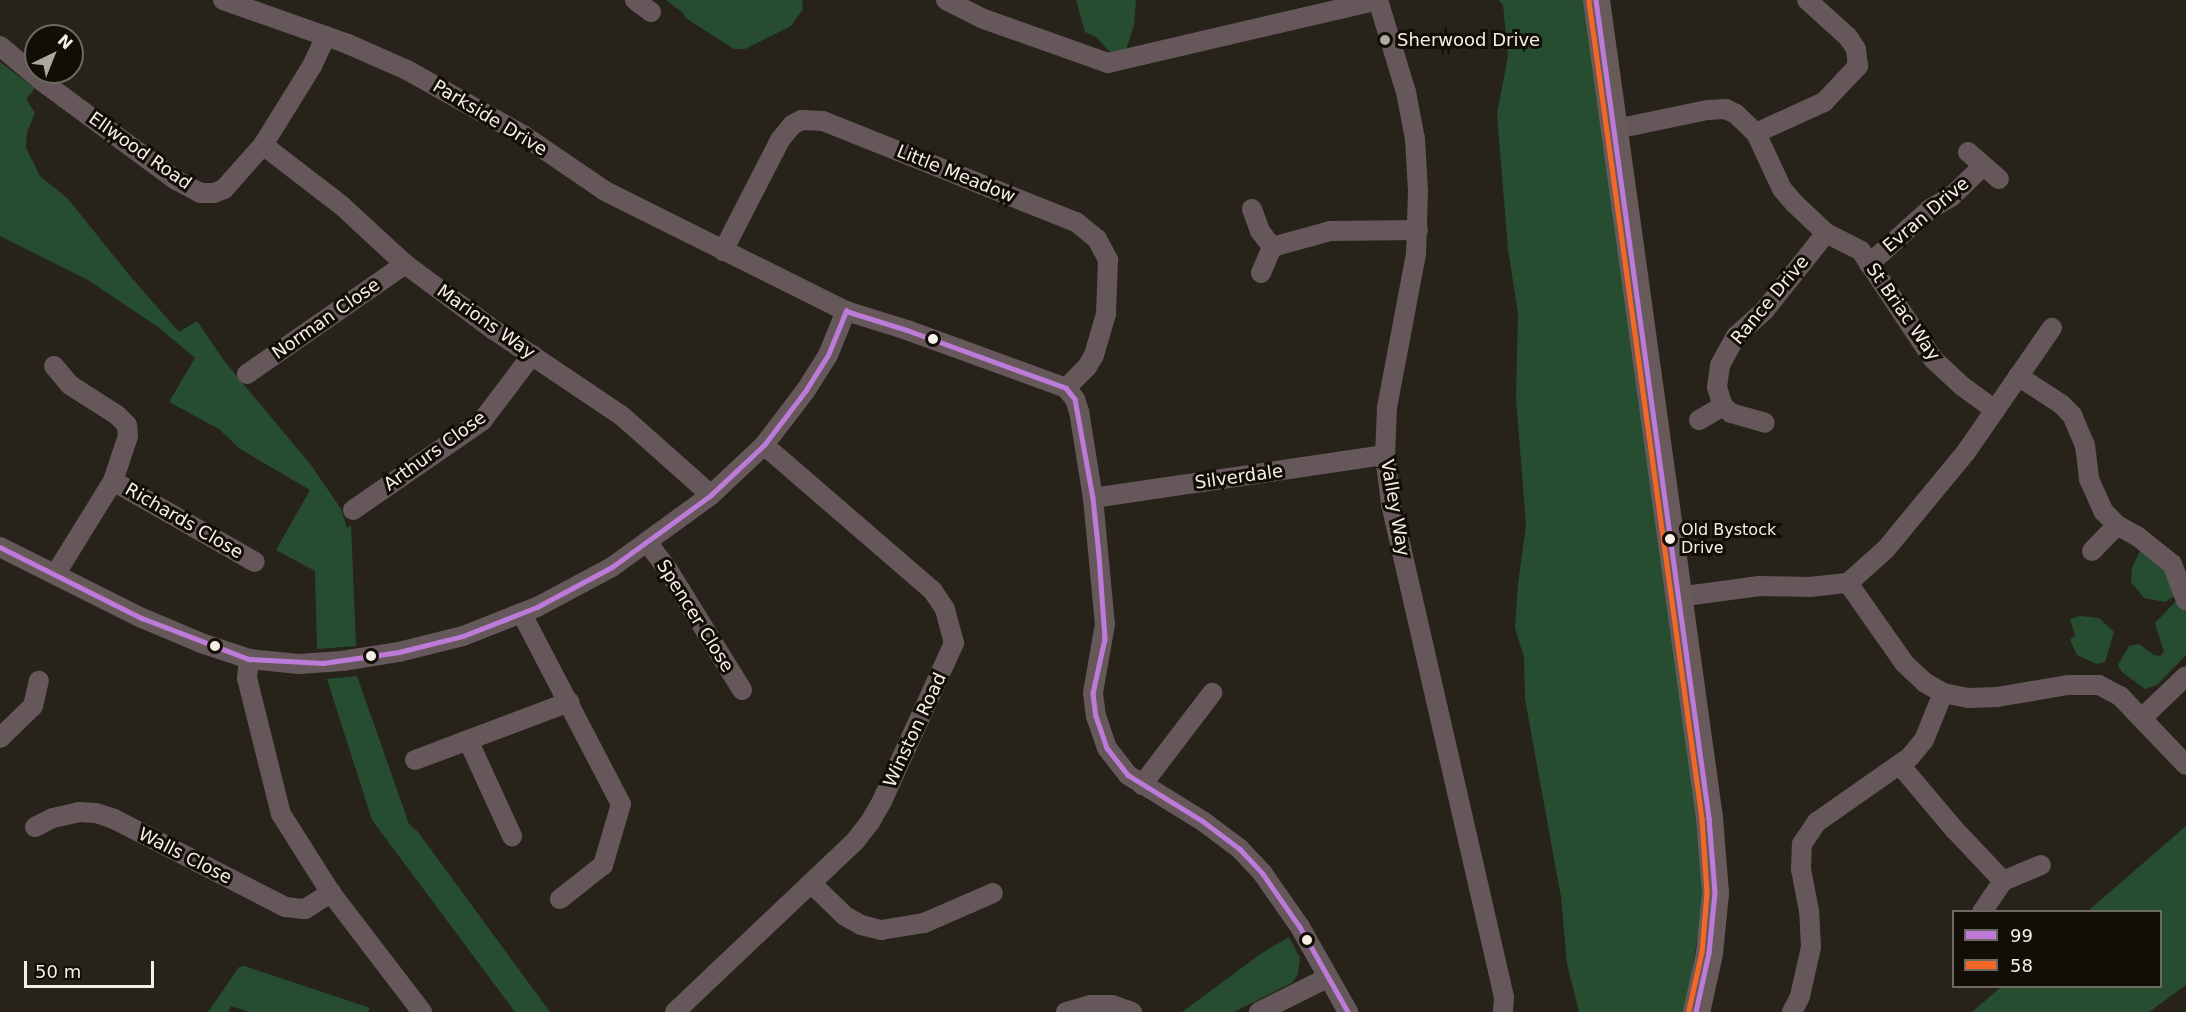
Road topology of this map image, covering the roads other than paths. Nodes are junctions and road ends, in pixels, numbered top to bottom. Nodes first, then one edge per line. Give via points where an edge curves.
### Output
1 (223, 0) edge
2 (946, 0) edge
3 (1378, 0) edge
4 (1596, 0) edge
5 (1807, 0) edge
6 (326, 36) junction
7 (0, 46) edge
8 (1616, 129) junction
9 (1756, 133) junction
10 (263, 146) junction
11 (1968, 152) dead end
12 (1983, 166) junction
13 (1999, 178) dead end
14 (1252, 209) dead end
15 (1418, 230) junction
16 (1826, 233) junction
17 (1272, 247) junction
18 (723, 251) junction
19 (405, 264) junction
20 (1869, 264) junction
21 (1261, 273) dead end
22 (846, 311) junction
23 (2052, 328) dead end
24 (531, 355) junction
25 (54, 366) dead end
26 (247, 374) dead end
27 (2018, 376) junction
28 (1066, 388) junction
29 (1723, 406) junction
30 (1995, 410) junction
31 (1699, 420) dead end
32 (1765, 423) dead end
33 (764, 445) junction
34 (1385, 455) junction
35 (113, 481) junction
36 (711, 495) junction
37 (1093, 498) junction
38 (353, 510) dead end
39 (2117, 525) junction
40 (647, 542) junction
41 (0, 547) edge
42 (2092, 551) dead end
43 (255, 562) dead end
44 (55, 575) junction
45 (1848, 583) junction
46 (1678, 597) junction
47 (2186, 600) edge
48 (522, 614) junction
49 (249, 660) junction
50 (2186, 676) edge
51 (39, 681) dead end
52 (742, 690) dead end
53 (1212, 693) dead end
54 (1943, 693) junction
55 (568, 702) junction
56 (2143, 717) junction
57 (0, 738) edge
58 (468, 740) junction
59 (415, 760) dead end
60 (1900, 765) junction
61 (2186, 765) edge
62 (1142, 785) junction
63 (35, 827) dead end
64 (512, 836) dead end
65 (2042, 865) dead end
66 (2003, 881) junction
67 (811, 883) junction
68 (331, 893) junction
69 (993, 894) dead end
70 (560, 899) dead end
71 (1983, 910) edge
72 (1327, 978) junction
73 (422, 1012) edge
74 (675, 1012) edge
75 (1066, 1012) edge
76 (1132, 1012) edge
77 (1259, 1012) edge
78 (1348, 1012) edge
79 (1503, 1012) edge
80 (1696, 1012) edge
81 (1792, 1012) edge

1 - 6 street, Parkside Drive
2 - 3 street via 981,18 1108,63
3 - 15 street, Valley Way via 1404,82 1413,127
4 - 8 street
5 - 9 street via 1848,37 1856,48 1858,66 1824,102
6 - 10 street, Ellwood Road
6 - 18 street, Parkside Drive via 407,70 489,114 605,191
7 - 10 street, Ellwood Road via 176,180 200,193 224,189
8 - 9 street, St Briac Way via 1674,115 1726,109
8 - 46 street
9 - 16 street, St Briac Way via 1782,189
10 - 19 street, Marions Way via 341,206
11 - 12 street, Evran Drive
12 - 13 street, Evran Drive
12 - 20 street, Evran Drive
14 - 17 street via 1260,231
15 - 17 street via 1330,231
15 - 34 street, Valley Way via 1387,408
16 - 20 street, St Briac Way via 1861,251
16 - 29 street, Rance Drive via 1764,311 1736,336 1720,365 1717,387
17 - 21 street
18 - 22 street, Parkside Drive
18 - 28 street, Little Meadow via 780,140 801,120 824,121 1076,222 1097,239 1108,260 1106,314 1094,355
19 - 24 street, Marions Way
19 - 26 street, Norman Close
20 - 30 street, St Briac Way via 1932,359
22 - 28 street, Parkside Drive
22 - 33 street via 828,355
23 - 27 street
24 - 36 street, Marions Way via 622,416
24 - 38 street, Arthurs Close via 482,421
25 - 35 street, Richards Close via 70,385 127,425 128,436
27 - 30 street
27 - 39 street via 2072,414 2085,446 2094,494
28 - 37 street via 1079,411
29 - 31 street
29 - 32 street via 1731,413
30 - 45 street via 1966,452 1886,549
33 - 36 street
33 - 67 street, Winston Road via 933,591 945,609 954,643 870,822
34 - 37 street, Silverdale
34 - 79 street, Valley Way via 1391,504 1504,997
35 - 43 street, Richards Close
35 - 44 street, Richards Close
36 - 40 street
37 - 62 street via 1105,624 1093,693 1096,716 1107,748 1128,775
39 - 42 street
39 - 47 street via 2172,564
40 - 48 street via 612,567
40 - 52 street, Spencer Close
41 - 44 street
44 - 49 street via 183,636
45 - 46 street via 1809,587 1759,585
45 - 54 street via 1905,664
46 - 80 street via 1709,818 1714,893 1709,953
48 - 49 street via 464,636 399,652 323,663
48 - 55 street
49 - 68 street via 247,678 281,814
50 - 56 street
51 - 57 street via 33,706
53 - 62 street
54 - 56 street via 1969,698 1997,697 2068,685 2099,685 2120,696
54 - 60 street via 1924,740
55 - 58 street
55 - 70 street via 621,804 603,865
56 - 61 street
58 - 59 street
58 - 64 street
60 - 66 street
60 - 81 street via 1817,822 1802,843 1801,870 1811,947 1800,996
62 - 72 street via 1240,849 1300,927
63 - 68 street, Walls Close via 78,812 96,813 285,907 304,909
65 - 66 street
66 - 71 street
67 - 69 street via 845,916 881,930 924,923
67 - 74 street, Winston Road
68 - 73 street
72 - 77 street
72 - 78 street
75 - 76 street via 1090,1005 1112,1005

